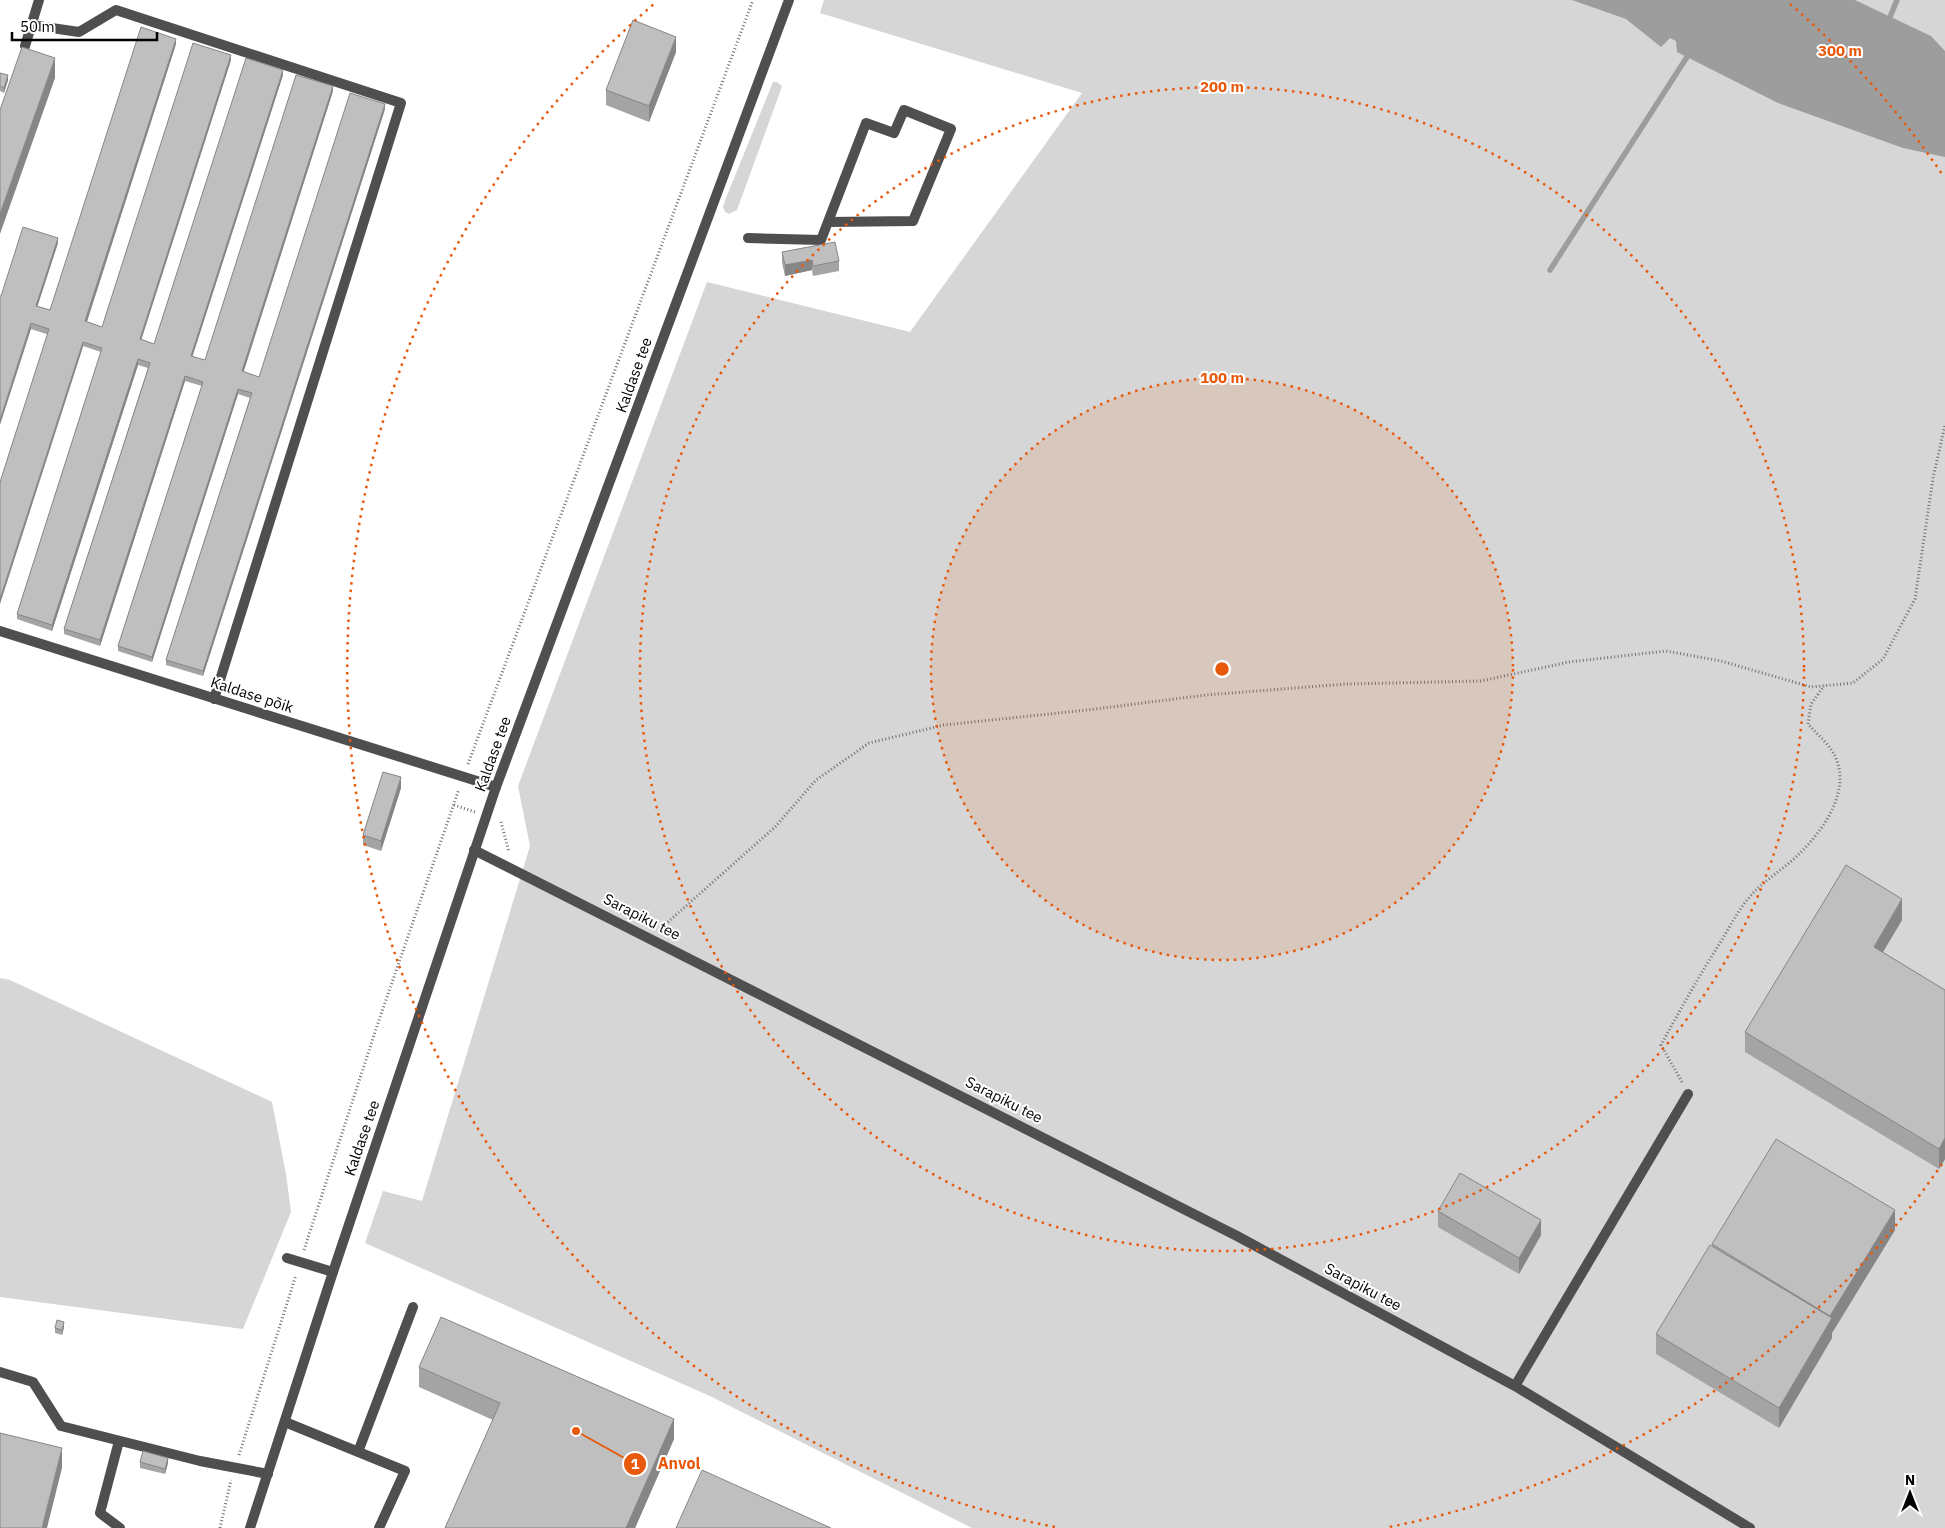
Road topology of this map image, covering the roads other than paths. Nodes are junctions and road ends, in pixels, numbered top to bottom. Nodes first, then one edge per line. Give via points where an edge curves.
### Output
1 (39, 0) edge
2 (789, 0) edge
3 (31, 24) junction
4 (24, 46) edge
5 (828, 222) junction
6 (748, 238) dead end
7 (0, 631) edge
8 (214, 699) junction
9 (496, 787) junction
10 (474, 850) junction
11 (1688, 1094) road end
12 (287, 1258) dead end
13 (333, 1272) junction
14 (413, 1307) dead end
15 (0, 1372) edge
16 (1515, 1386) junction
17 (285, 1422) junction
18 (119, 1441) junction
19 (358, 1452) junction
20 (268, 1474) junction
21 (120, 1528) edge
22 (250, 1528) edge
23 (379, 1528) edge
24 (1750, 1528) edge

1 - 3 street
2 - 9 street, Kaldase tee
3 - 4 street
3 - 8 street via 79,32 116,10 400,103
5 - 5 street via 866,122 894,133 904,110 951,129 913,222
5 - 6 street via 821,240
7 - 8 street, Kaldase põik
8 - 9 street, Kaldase põik
9 - 10 street, Kaldase tee
10 - 13 street, Kaldase tee
10 - 16 street, Sarapiku tee via 1236,1236
11 - 16 street
12 - 13 street
13 - 17 street, Kaldase tee
14 - 19 street
15 - 18 street via 33,1382 60,1426
16 - 24 street, Sarapiku tee
17 - 19 street
17 - 20 street, Kaldase tee
18 - 20 street
18 - 21 street via 100,1513
19 - 23 street via 405,1471
20 - 22 street, Kaldase tee

